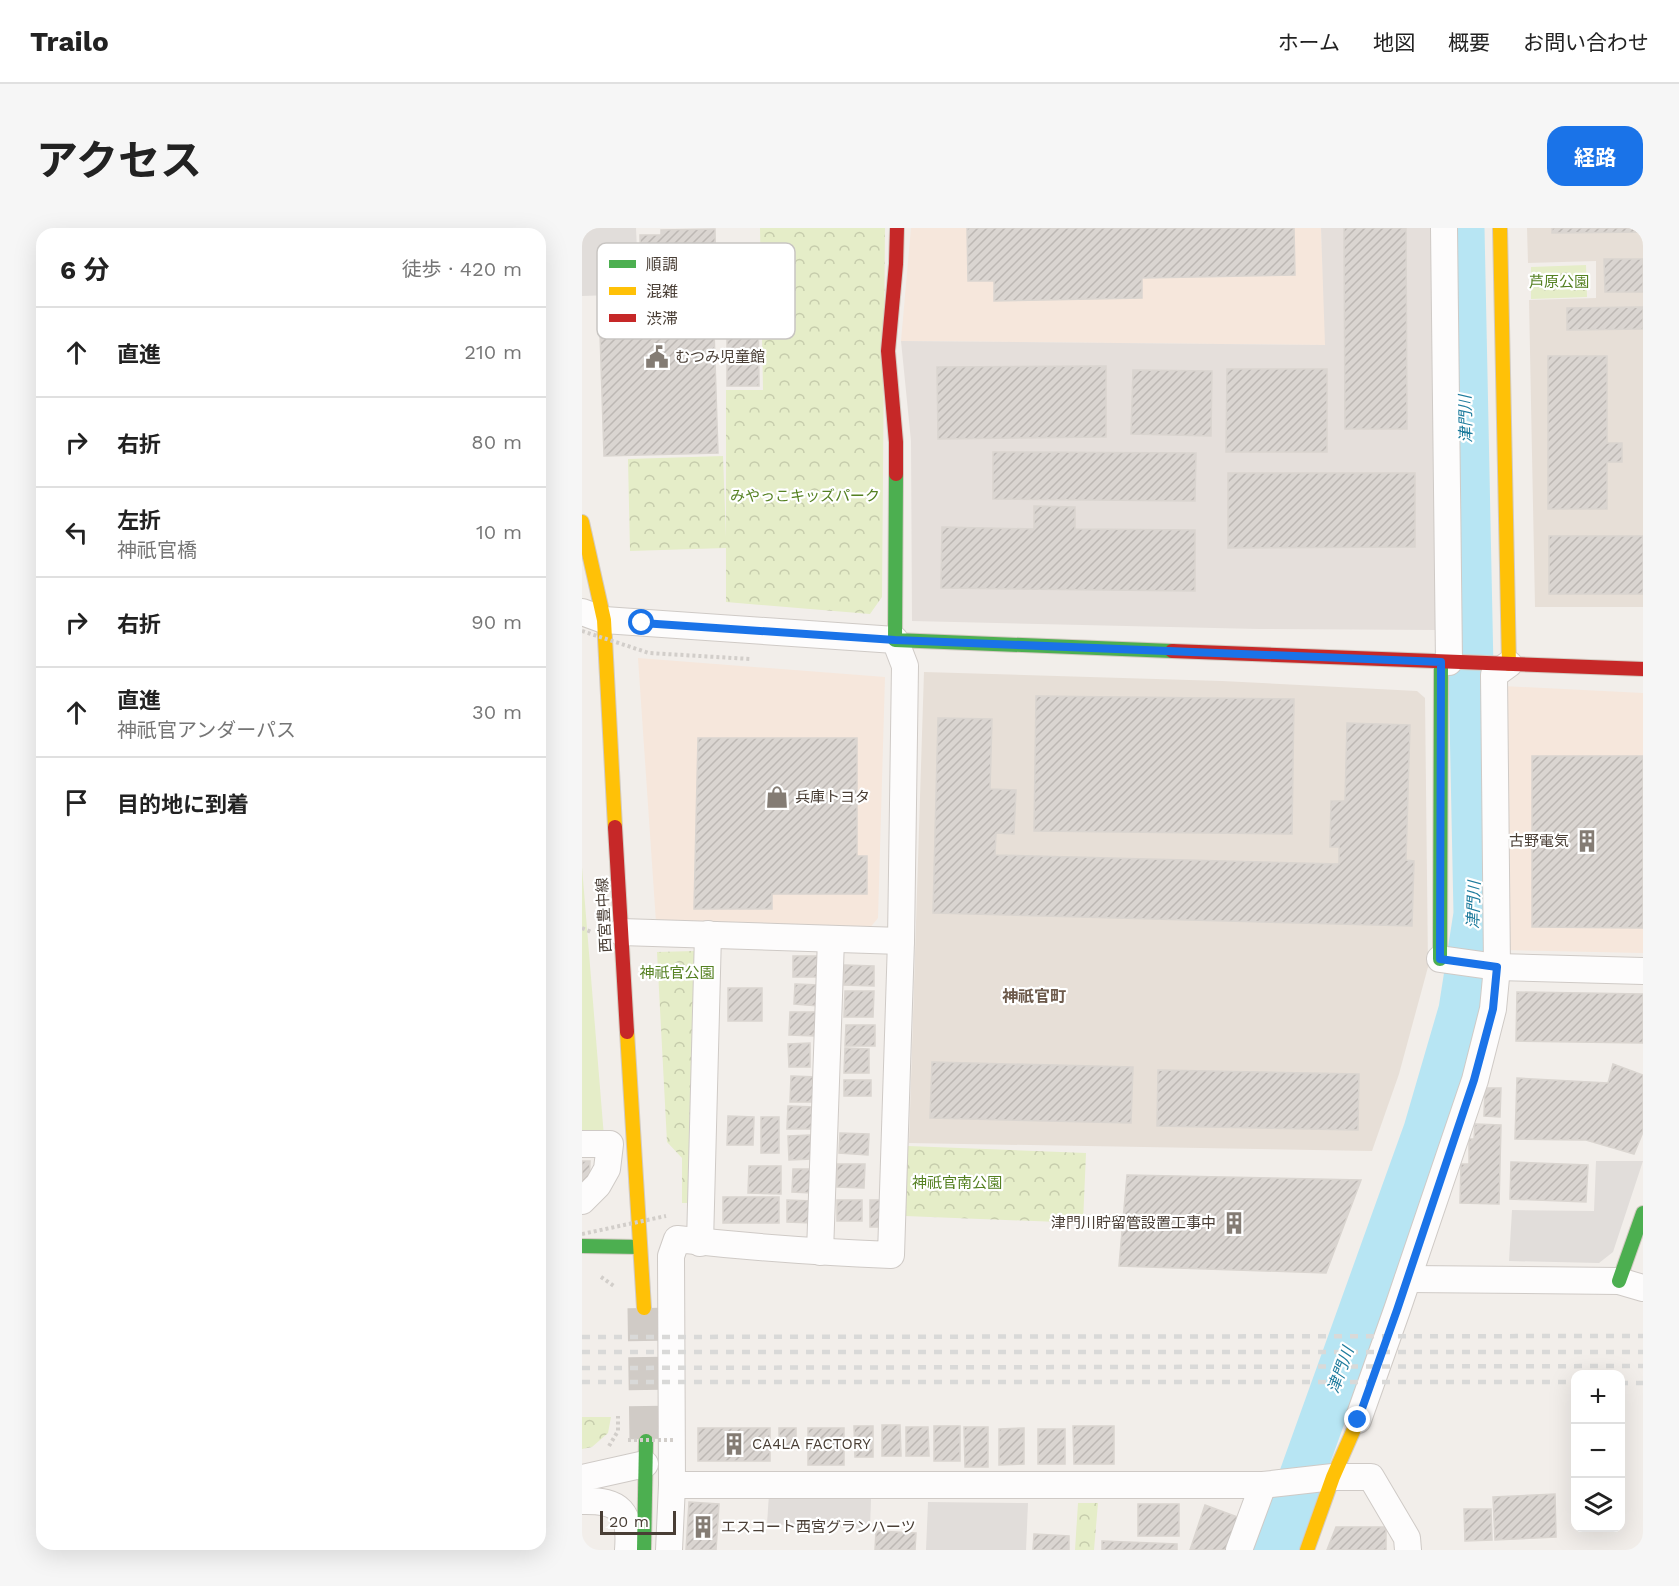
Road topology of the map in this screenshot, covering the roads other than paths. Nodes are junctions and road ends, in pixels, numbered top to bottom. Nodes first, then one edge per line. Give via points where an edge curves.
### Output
1 (897, 228) edge
2 (1444, 228) edge
3 (1500, 228) edge
4 (582, 522) edge
5 (589, 621) edge
6 (895, 640) junction
7 (1449, 662) junction
8 (1499, 663) junction
9 (1643, 669) edge
10 (621, 932) junction
11 (708, 934) junction
12 (831, 939) junction
13 (901, 941) junction
14 (1440, 959) joint
15 (1497, 967) junction
16 (1643, 971) edge
17 (582, 1144) edge
18 (582, 1201) edge
19 (1643, 1213) edge
20 (688, 1241) junction
21 (582, 1246) edge
22 (640, 1248) junction
23 (820, 1252) junction
24 (1408, 1279) junction
25 (1619, 1281) junction
26 (1643, 1288) edge
27 (644, 1308) tunnel mouth
28 (1358, 1420) joint
29 (646, 1452) joint
30 (1326, 1477) junction
31 (582, 1478) edge
32 (1267, 1484) junction
33 (672, 1485) junction
34 (582, 1501) edge
35 (1408, 1544) edge
36 (628, 1550) edge
37 (644, 1550) edge
38 (669, 1550) edge
39 (1239, 1550) edge
40 (1307, 1550) edge

1 - 6 street via 888,351 896,442
2 - 7 street
3 - 8 street
4 - 5 street, 西宮豊中線
5 - 6 street
5 - 10 street, 西宮豊中線
6 - 7 street
6 - 13 street via 905,666
7 - 8 street
7 - 14 street
8 - 9 street
8 - 15 street via 1494,675
10 - 11 street
10 - 22 street, 西宮豊中線
11 - 12 street
11 - 20 street
12 - 13 street
12 - 23 street
13 - 23 street via 891,1255
14 - 15 street
15 - 16 street
15 - 24 street via 1493,1009 1474,1080
17 - 18 street via 610,1144 607,1169
19 - 25 street
20 - 23 street
20 - 33 street via 671,1256
21 - 22 street
22 - 27 street, 西宮豊中線
24 - 25 street
24 - 28 street
25 - 26 street
28 - 30 street
29 - 31 street
29 - 37 street
30 - 32 street
30 - 35 street via 1371,1477
30 - 40 street
32 - 33 street
32 - 39 street
33 - 38 street
34 - 36 street via 606,1502 622,1512 629,1526

